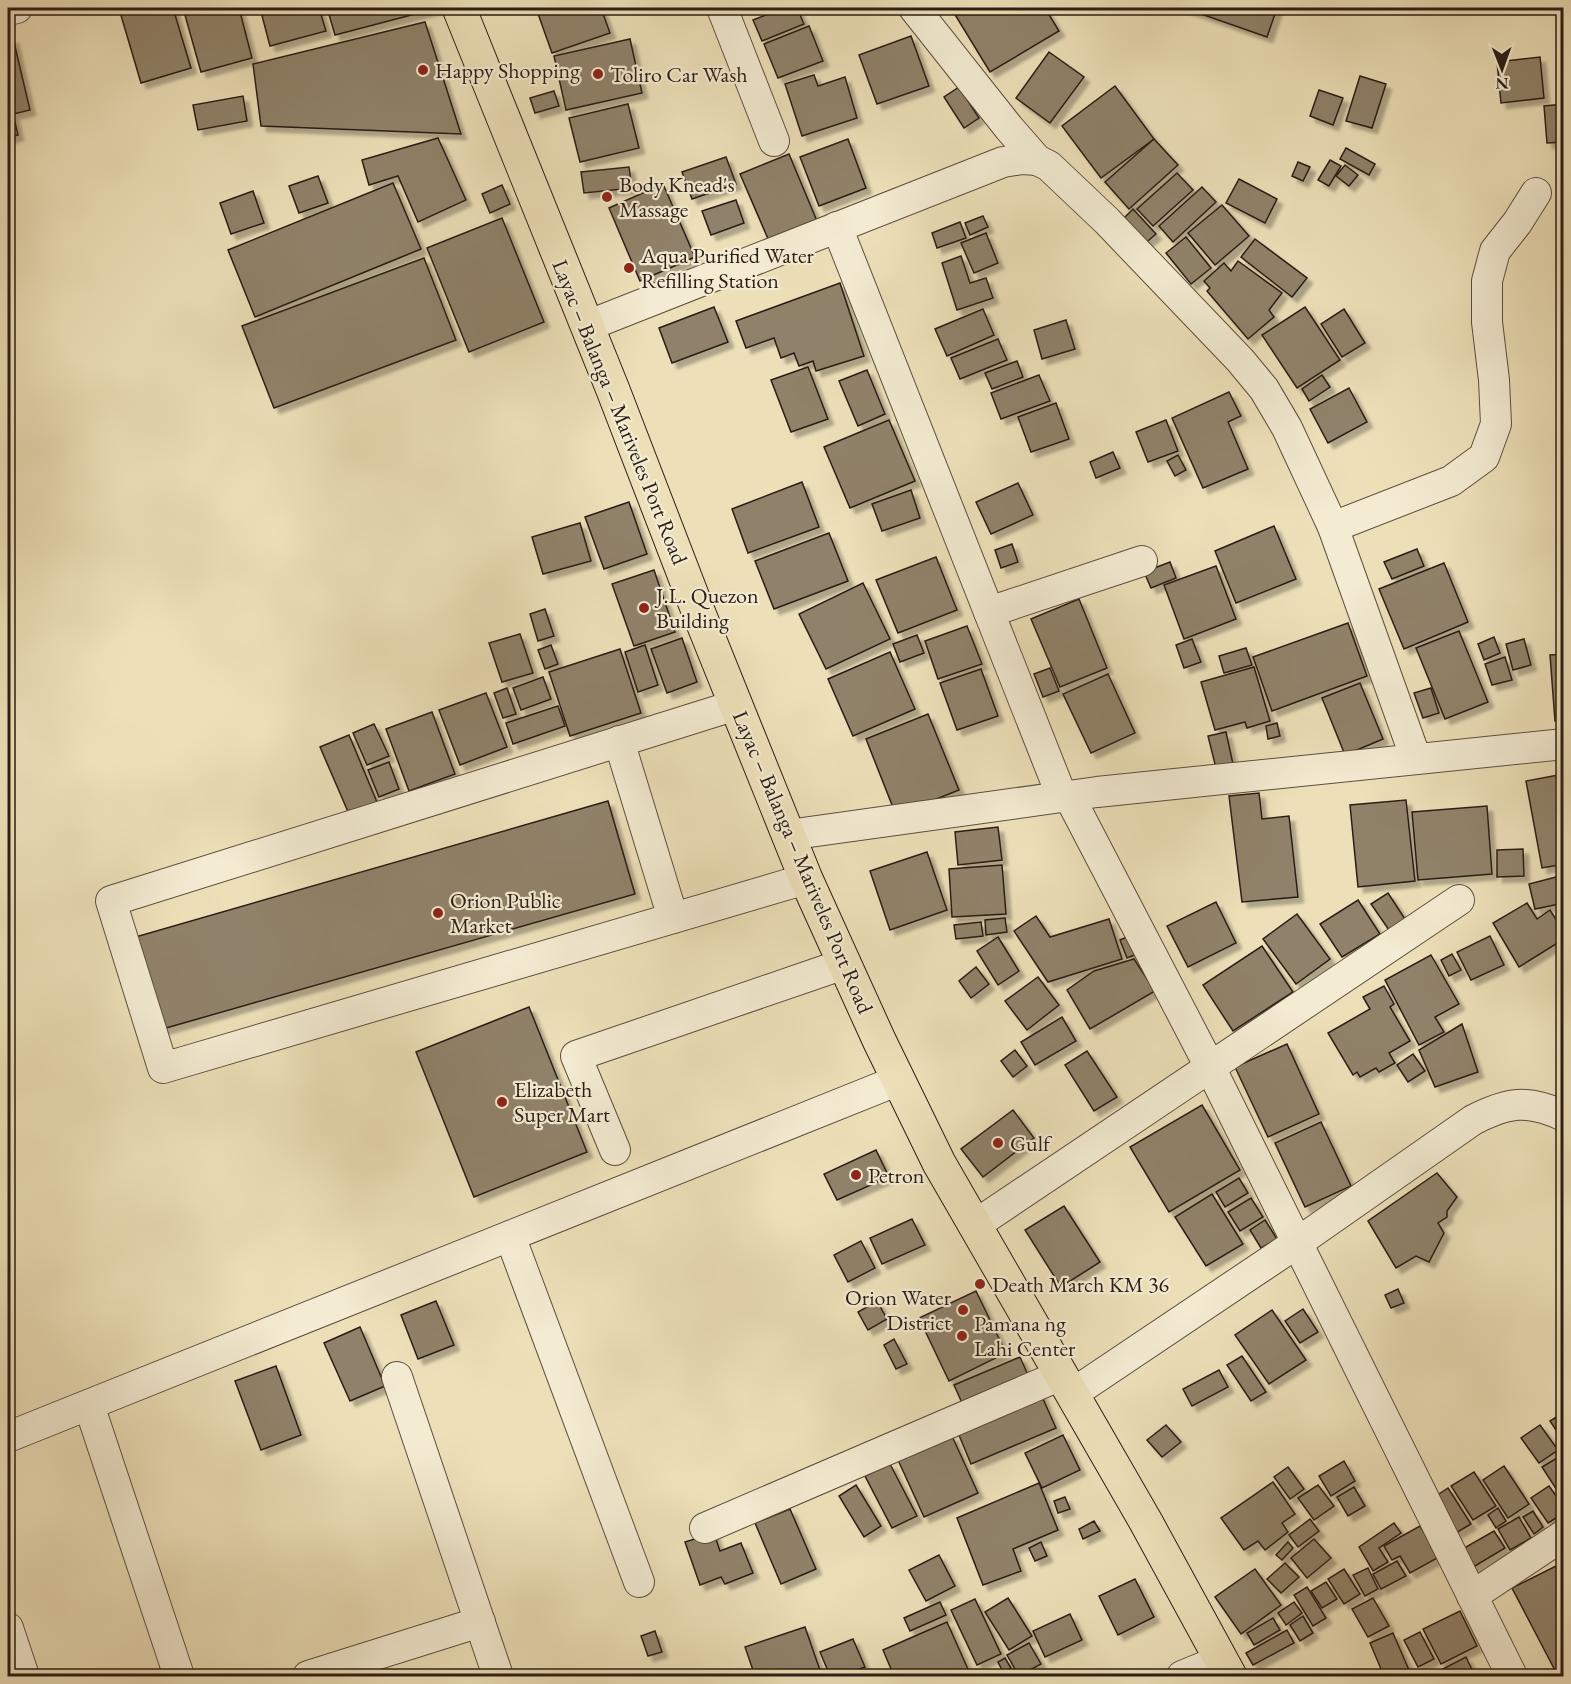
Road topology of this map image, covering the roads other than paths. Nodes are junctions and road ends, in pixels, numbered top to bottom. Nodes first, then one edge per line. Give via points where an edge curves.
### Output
1 (17, 8) edge
2 (459, 8) edge
3 (722, 8) edge
4 (914, 8) edge
5 (8, 10) edge
6 (774, 141) dead end
7 (1037, 160) junction
8 (1536, 193) dead end
9 (837, 227) junction
10 (587, 326) junction
11 (1333, 527) junction
12 (1142, 561) dead end
13 (989, 612) junction
14 (736, 705) junction
15 (619, 741) junction
16 (1563, 744) edge
17 (1416, 759) junction
18 (1065, 796) junction
19 (788, 835) junction
20 (806, 879) junction
21 (1459, 900) dead end
22 (673, 918) junction
23 (844, 964) junction
24 (1210, 1067) junction
25 (899, 1080) junction
26 (1563, 1116) edge
27 (615, 1150) dead end
28 (975, 1225) junction
29 (510, 1236) junction
30 (1297, 1243) junction
31 (397, 1377) dead end
32 (1067, 1384) junction
33 (89, 1405) junction
34 (8, 1437) edge
35 (705, 1528) dead end
36 (1563, 1535) edge
37 (639, 1582) dead end
38 (1472, 1596) junction
39 (480, 1622) junction
40 (8, 1628) edge
41 (1225, 1668) edge
42 (24, 1677) edge
43 (179, 1677) edge
44 (308, 1677) edge
45 (498, 1677) edge
46 (1182, 1677) edge
47 (1512, 1677) edge

1 - 5 street
2 - 10 main road, Layac – Balanga – Mariveles Port Road
3 - 6 street
4 - 7 street
7 - 9 street via 1003,162
7 - 11 street via 1049,166 1107,221 1251,372 1276,407
8 - 11 street via 1495,251 1487,281 1496,423 1484,458 1450,481
9 - 10 street
9 - 13 street
10 - 14 main road, Layac – Balanga – Mariveles Port Road
11 - 17 street
12 - 13 street
13 - 18 street
14 - 15 street
14 - 19 main road, Layac – Balanga – Mariveles Port Road
15 - 22 street
15 - 22 street via 111,901 145,1013 163,1068
16 - 17 street
17 - 18 street
18 - 19 street
18 - 24 street
19 - 20 main road, Layac – Balanga – Mariveles Port Road
20 - 22 street
20 - 23 main road, Layac – Balanga – Mariveles Port Road
21 - 24 street
23 - 25 main road, Layac – Balanga – Mariveles Port Road
23 - 27 street via 576,1056
24 - 28 street
24 - 30 street
25 - 28 main road, Layac – Balanga – Mariveles Port Road via 939,1163
25 - 29 street
26 - 30 street via 1526,1104 1506,1106 1473,1120
28 - 32 main road, Layac – Balanga – Mariveles Port Road
29 - 33 street
29 - 37 street
30 - 32 street
30 - 38 street
31 - 39 street
32 - 35 street
32 - 41 main road, Layac – Balanga – Mariveles Port Road
33 - 34 street
33 - 43 street
36 - 38 street
38 - 47 street
39 - 44 street
39 - 45 street
40 - 42 street
41 - 46 street

